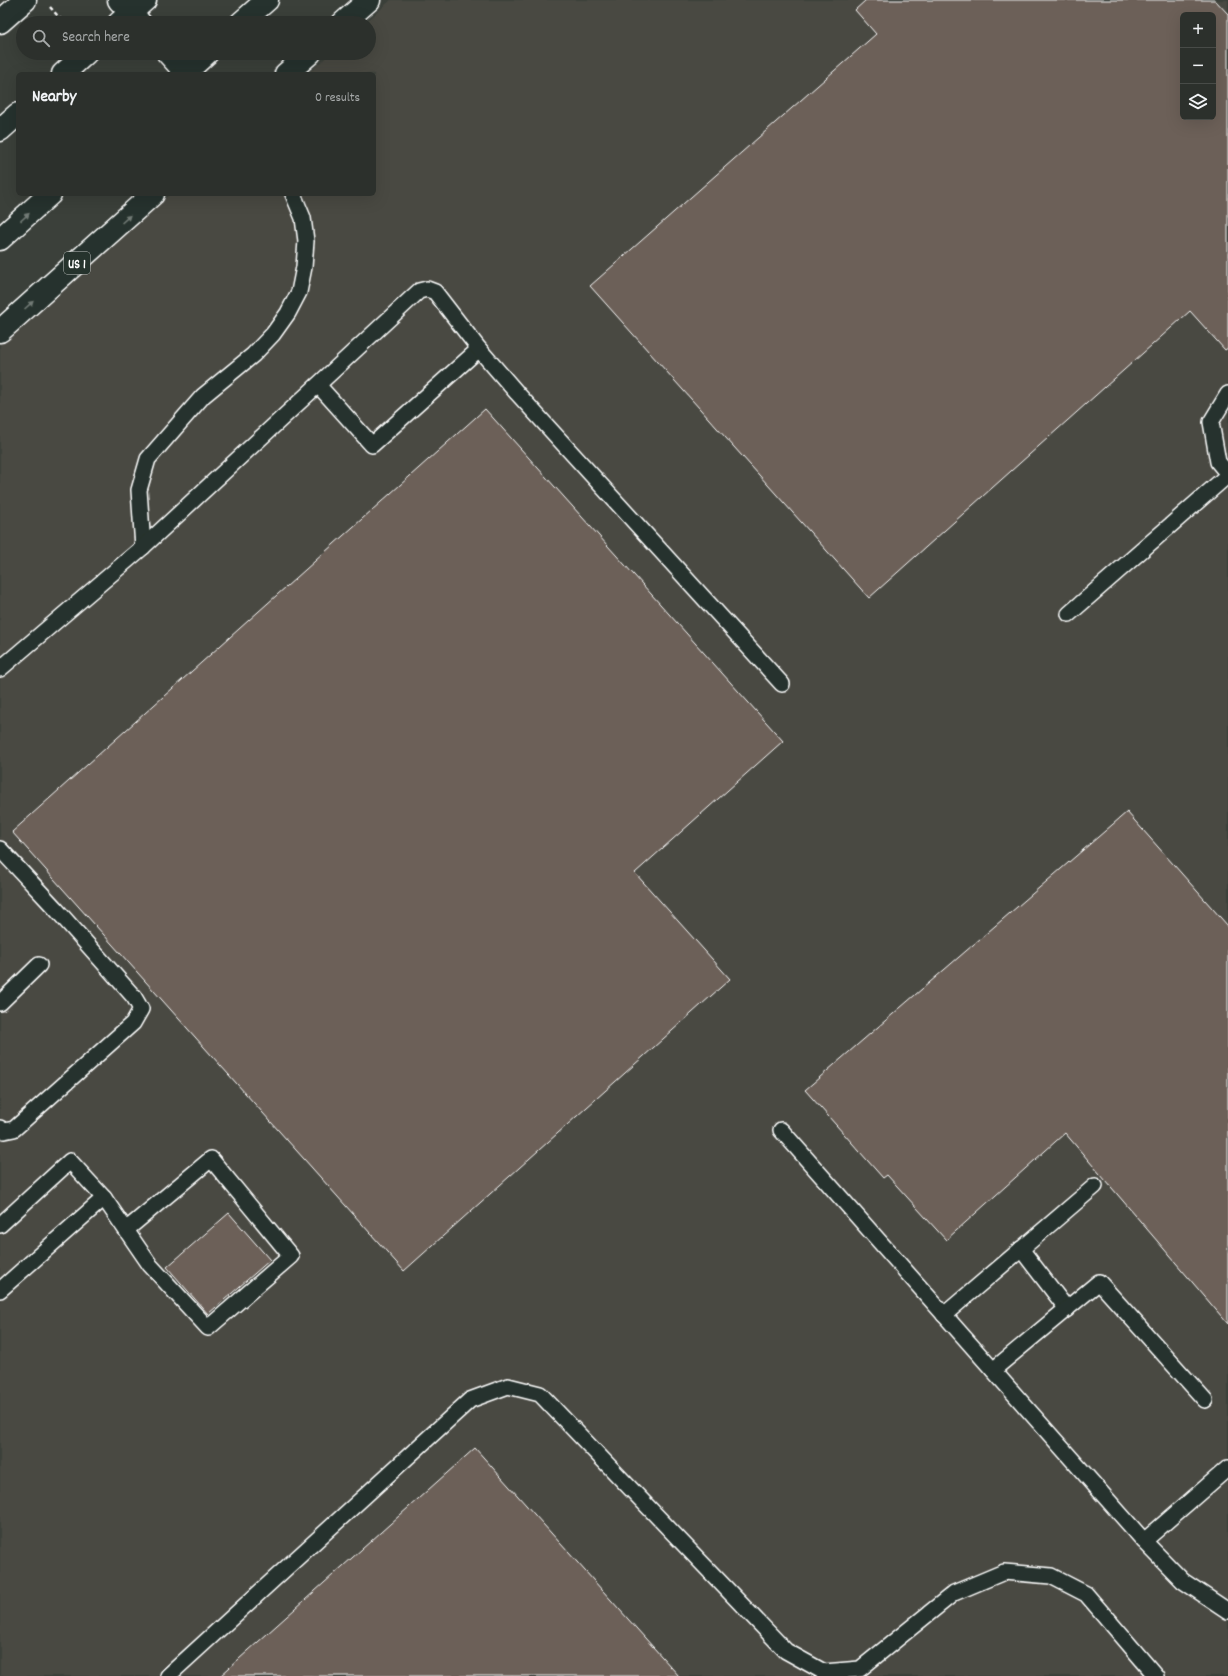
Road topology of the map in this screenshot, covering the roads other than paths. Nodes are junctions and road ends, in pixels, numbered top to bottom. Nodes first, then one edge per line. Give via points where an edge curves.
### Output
1 (25, 0) edge
2 (267, 0) edge
3 (369, 0) edge
4 (249, 16) edge
5 (351, 16) edge
6 (0, 22) edge
7 (78, 60) edge
8 (174, 60) edge
9 (201, 60) edge
10 (302, 60) edge
11 (65, 72) edge
12 (184, 72) edge
13 (188, 72) edge
14 (288, 72) edge
15 (16, 116) edge
16 (0, 130) edge
17 (48, 196) edge
18 (151, 196) edge
19 (294, 196) edge
20 (0, 239) edge
21 (0, 332) edge
22 (479, 349) junction
23 (318, 385) junction
24 (1228, 394) edge
25 (1228, 474) edge
26 (143, 547) junction
27 (1069, 614) dead end
28 (0, 669) edge
29 (782, 684) dead end
30 (0, 849) edge
31 (39, 965) dead end
32 (0, 1003) edge
33 (0, 1128) edge
34 (781, 1130) dead end
35 (1095, 1186) dead end
36 (104, 1198) junction
37 (0, 1225) edge
38 (126, 1230) junction
39 (1021, 1249) junction
40 (0, 1290) edge
41 (1066, 1309) junction
42 (944, 1314) junction
43 (994, 1370) junction
44 (1205, 1400) dead end
45 (1228, 1468) edge
46 (1144, 1540) junction
47 (1228, 1611) edge
48 (168, 1676) edge
49 (1156, 1676) edge

1 - 6 main road
2 - 4 main road
3 - 5 main road
7 - 11 main road
8 - 12 main road
9 - 13 main road
10 - 14 main road
15 - 16 main road
20 -> 17 main road
21 -> 18 main road, US 1
19 - 26 lane via 303,218 306,241 299,292 288,313 272,334 253,355 204,396 148,459 139,490
22 - 23 lane via 372,445
22 - 23 lane via 435,292 427,289 419,291
22 - 29 lane via 559,441
23 - 26 lane
24 - 25 lane via 1211,422 1218,462
25 - 27 lane
26 - 28 lane
30 - 33 lane via 108,967 141,1009 133,1023 14,1129 4,1131
31 - 32 lane
34 - 42 lane
35 - 39 lane
36 - 37 lane via 70,1160
36 - 38 lane
36 - 40 lane
38 - 38 lane via 211,1159 291,1256 208,1328 150,1265
39 - 41 lane
39 - 42 lane
41 - 43 lane
41 - 44 lane via 1099,1282
42 - 43 lane
43 - 46 lane
45 - 46 lane
46 - 47 lane via 1183,1581
48 - 49 lane via 470,1400 508,1386 540,1394 786,1651 824,1672 860,1669 954,1593 1004,1572 1051,1576 1086,1594

